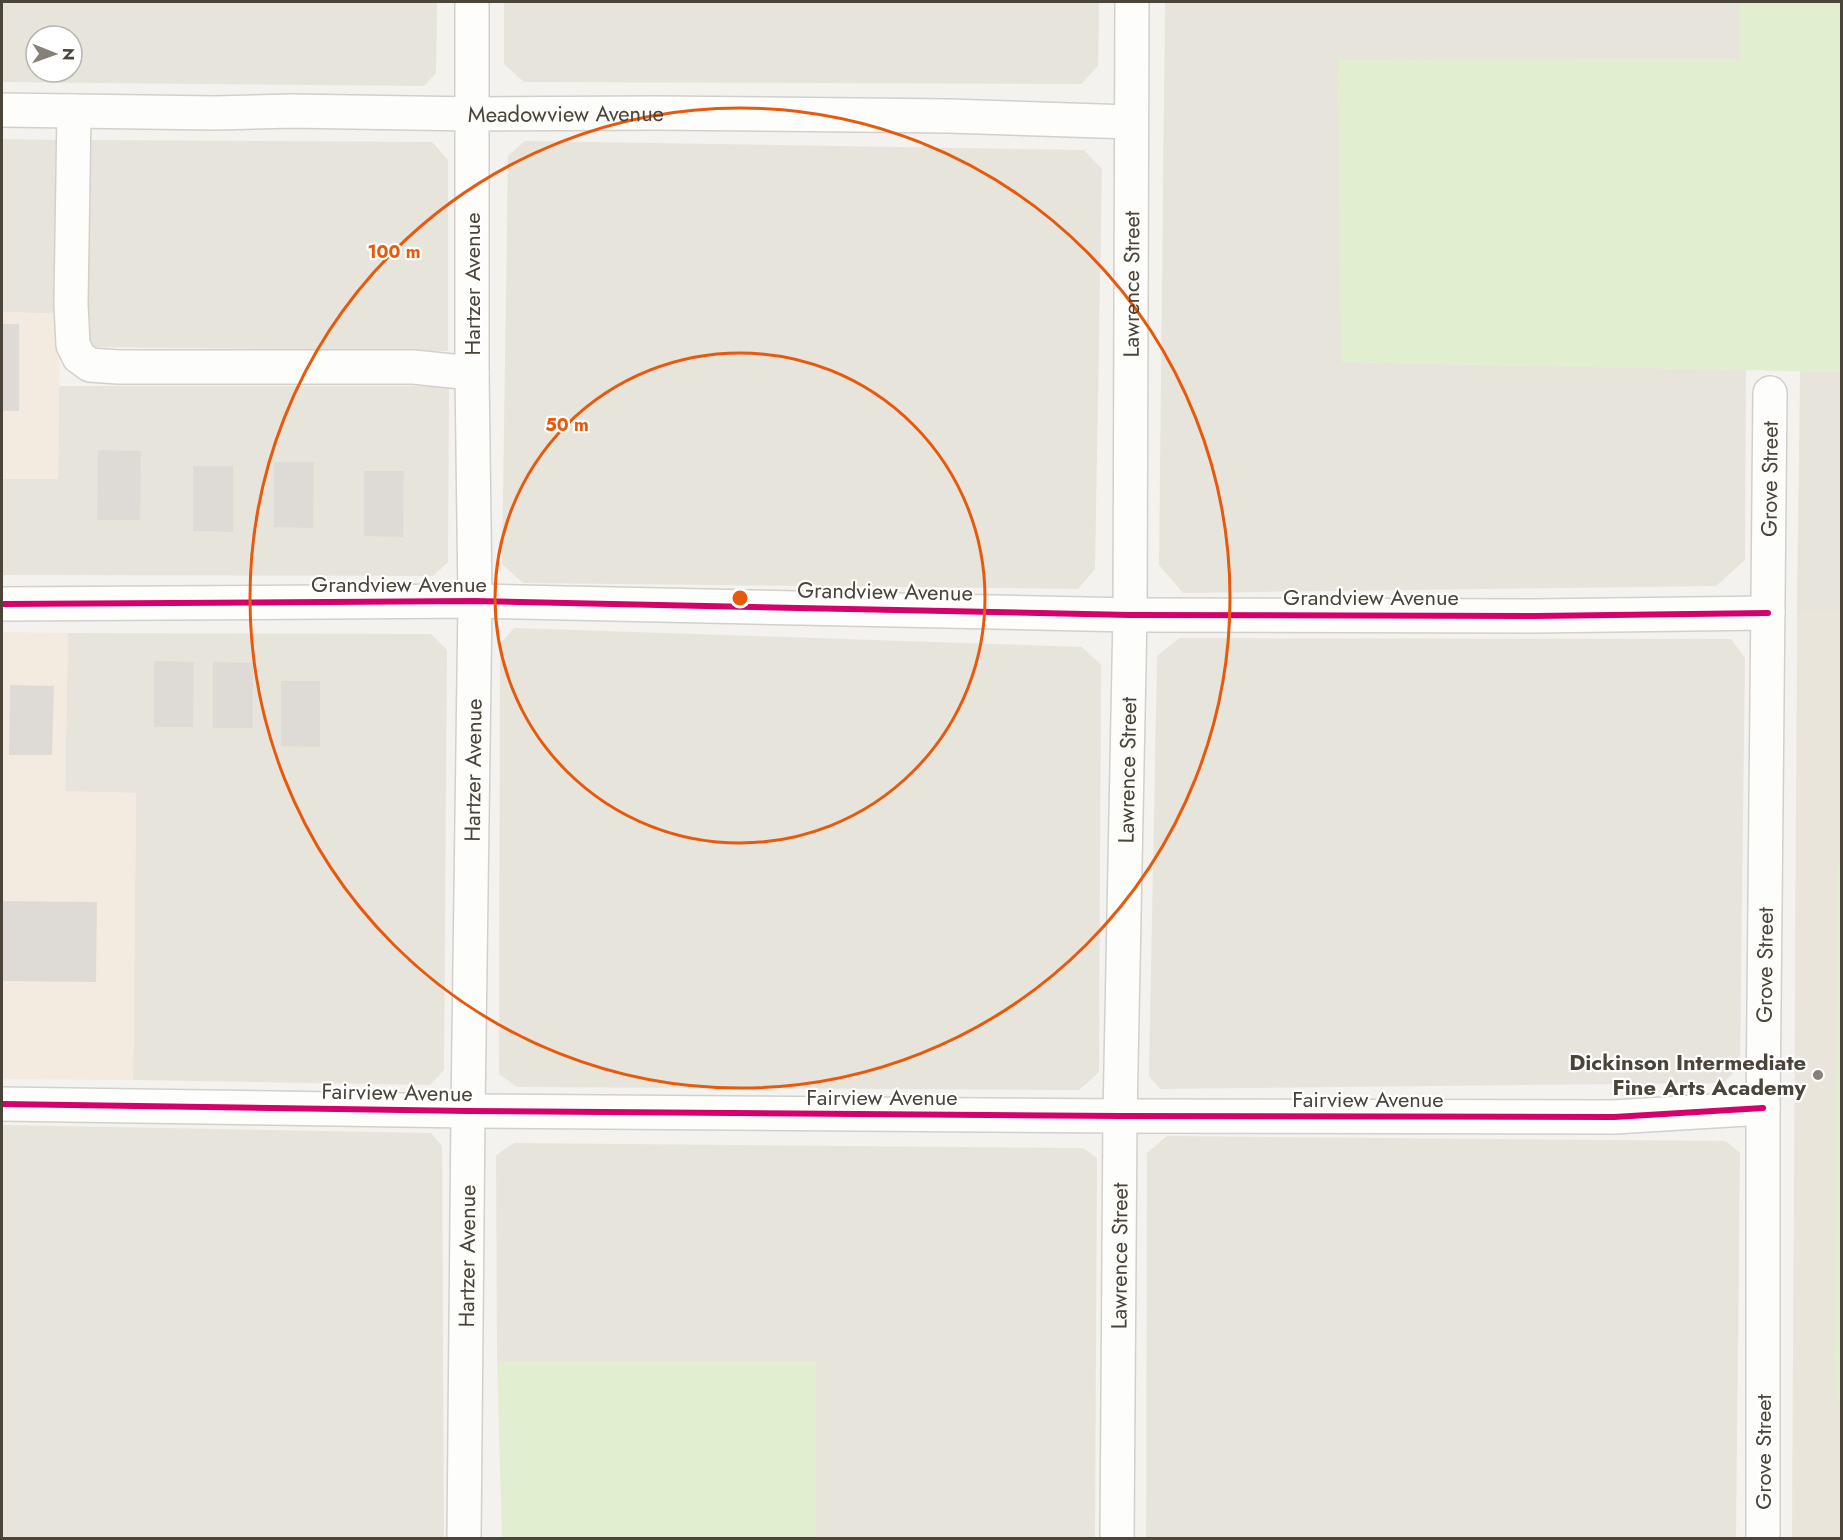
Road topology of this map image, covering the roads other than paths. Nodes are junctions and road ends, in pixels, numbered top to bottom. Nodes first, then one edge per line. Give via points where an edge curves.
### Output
1 (472, 2) edge
2 (1132, 2) edge
3 (2, 110) edge
4 (74, 111) junction
5 (473, 114) junction
6 (1131, 122) junction
7 (472, 373) junction
8 (1770, 393) dead end
9 (475, 601) junction
10 (2, 604) edge
11 (1768, 613) junction
12 (1130, 615) junction
13 (2, 1104) edge
14 (1763, 1108) junction
15 (468, 1111) junction
16 (1120, 1116) junction
17 (464, 1539) edge
18 (1117, 1539) edge
19 (1763, 1539) edge

1 - 5 street, Hartzer Avenue
2 - 6 street, Lawrence Street
3 - 4 street, Meadowview Avenue
4 - 5 street, Meadowview Avenue
4 - 7 street via 73,345 79,357 90,365 413,367
5 - 6 street, Meadowview Avenue via 914,115
5 - 7 street, Hartzer Avenue
6 - 12 street, Lawrence Street
7 - 9 street, Hartzer Avenue
8 - 11 street, Grove Street
9 - 10 street, Grandview Avenue
9 - 12 street, Grandview Avenue
9 - 15 street, Hartzer Avenue
11 - 12 street, Grandview Avenue
11 - 14 street, Grove Street
12 - 16 street, Lawrence Street
13 - 15 street, Fairview Avenue
14 - 16 street, Fairview Avenue via 1614,1117
14 - 19 street, Grove Street
15 - 16 street, Fairview Avenue
15 - 17 street, Hartzer Avenue
16 - 18 street, Lawrence Street

